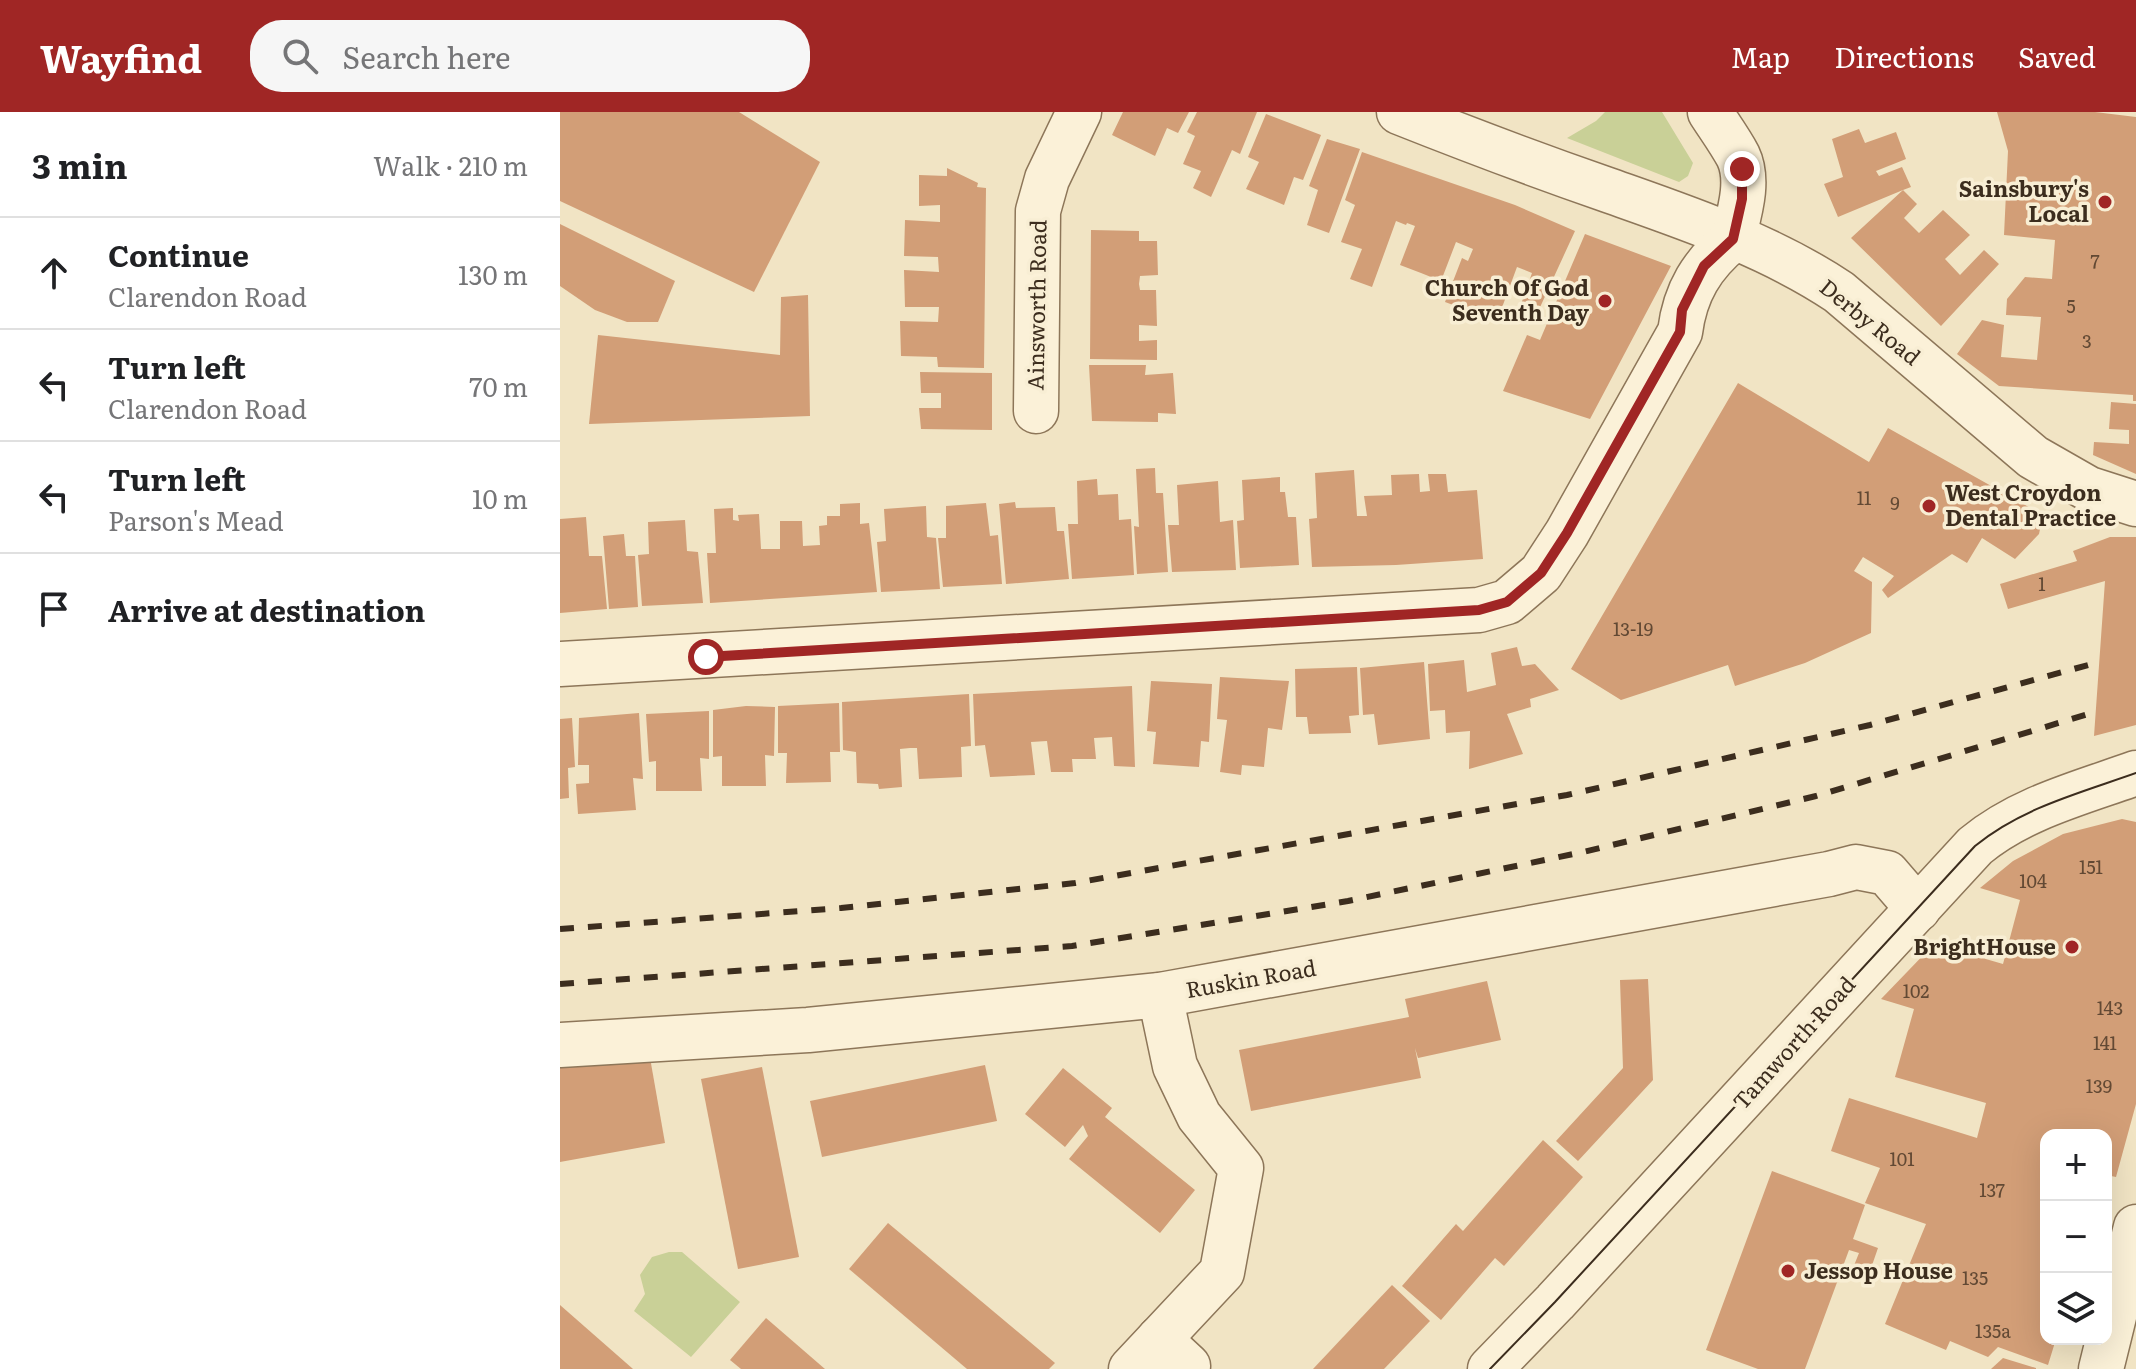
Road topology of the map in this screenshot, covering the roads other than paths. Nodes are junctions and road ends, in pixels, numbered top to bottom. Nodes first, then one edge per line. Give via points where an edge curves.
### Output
1 (1079, 112) edge
2 (1399, 112) edge
3 (1710, 112) edge
4 (1733, 239) junction
5 (1036, 411) dead end
6 (2136, 504) edge
7 (560, 664) edge
8 (2136, 773) edge
9 (1918, 909) junction
10 (1160, 995) junction
11 (560, 1045) edge
12 (2136, 1227) edge
13 (1160, 1358) edge
14 (1490, 1369) edge
15 (2101, 1369) edge

1 - 5 street, Ainsworth Road via 1038,211
2 - 4 street, Derby Road
3 - 4 street via 1742,169
4 - 6 street, Derby Road via 1839,292 2033,457 2089,489
4 - 7 street via 1704,266 1682,310 1680,332 1567,533 1541,573 1507,602 1479,610
8 - 9 street, Tamworth Road via 2007,822 1962,859
9 - 10 street, Ruskin Road via 1887,873 1856,867
9 - 14 street, Tamworth Road
10 - 11 street, Ruskin Road via 808,1030
10 - 13 street via 1175,1066 1199,1116 1241,1168 1222,1272
12 - 15 street

